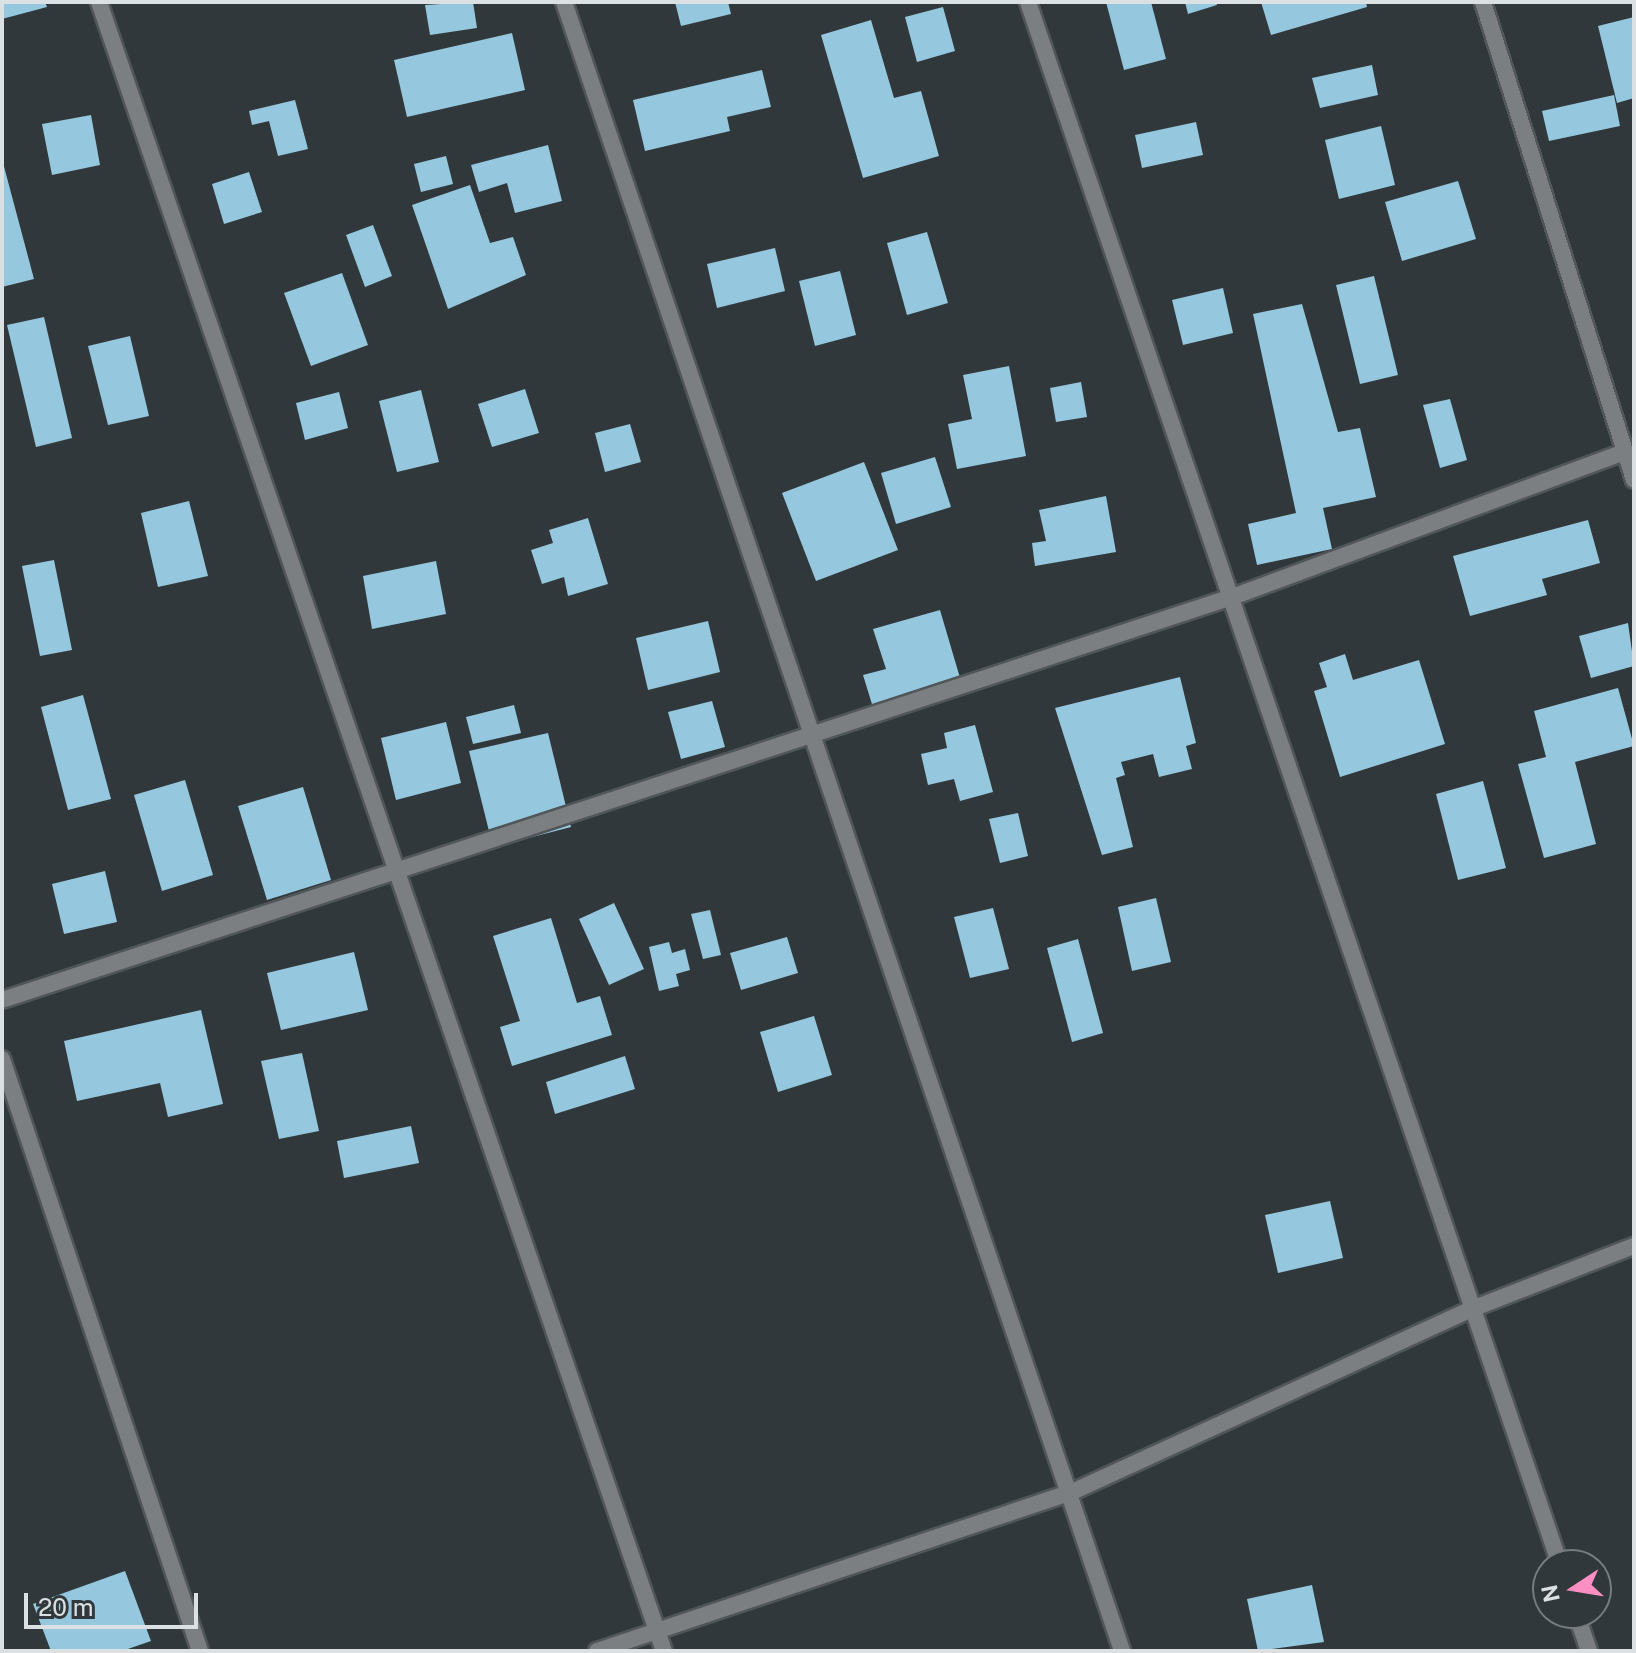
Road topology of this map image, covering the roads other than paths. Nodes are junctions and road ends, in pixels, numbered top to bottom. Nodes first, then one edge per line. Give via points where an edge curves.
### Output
1 (99, 2) edge
2 (564, 2) edge
3 (1028, 2) edge
4 (1483, 2) edge
5 (1624, 452) junction
6 (1634, 480) edge
7 (1235, 596) junction
8 (818, 736) junction
9 (394, 871) junction
10 (2, 1000) edge
11 (2, 1059) edge
12 (1634, 1246) edge
13 (1472, 1309) junction
14 (1072, 1492) junction
15 (1554, 1549) edge
16 (1581, 1629) edge
17 (657, 1632) junction
18 (200, 1651) edge
19 (597, 1651) edge
20 (664, 1651) edge
21 (1122, 1651) edge
22 (1589, 1651) edge

1 - 9 street
2 - 8 street
3 - 7 street
4 - 5 street
5 - 6 street
5 - 7 street
7 - 8 street
7 - 13 street
8 - 9 street
8 - 14 street
9 - 10 street
9 - 17 street
11 - 18 street
12 - 13 street
13 - 14 street
13 - 15 street
14 - 17 street
14 - 21 street
16 - 22 street
17 - 19 street
17 - 20 street

